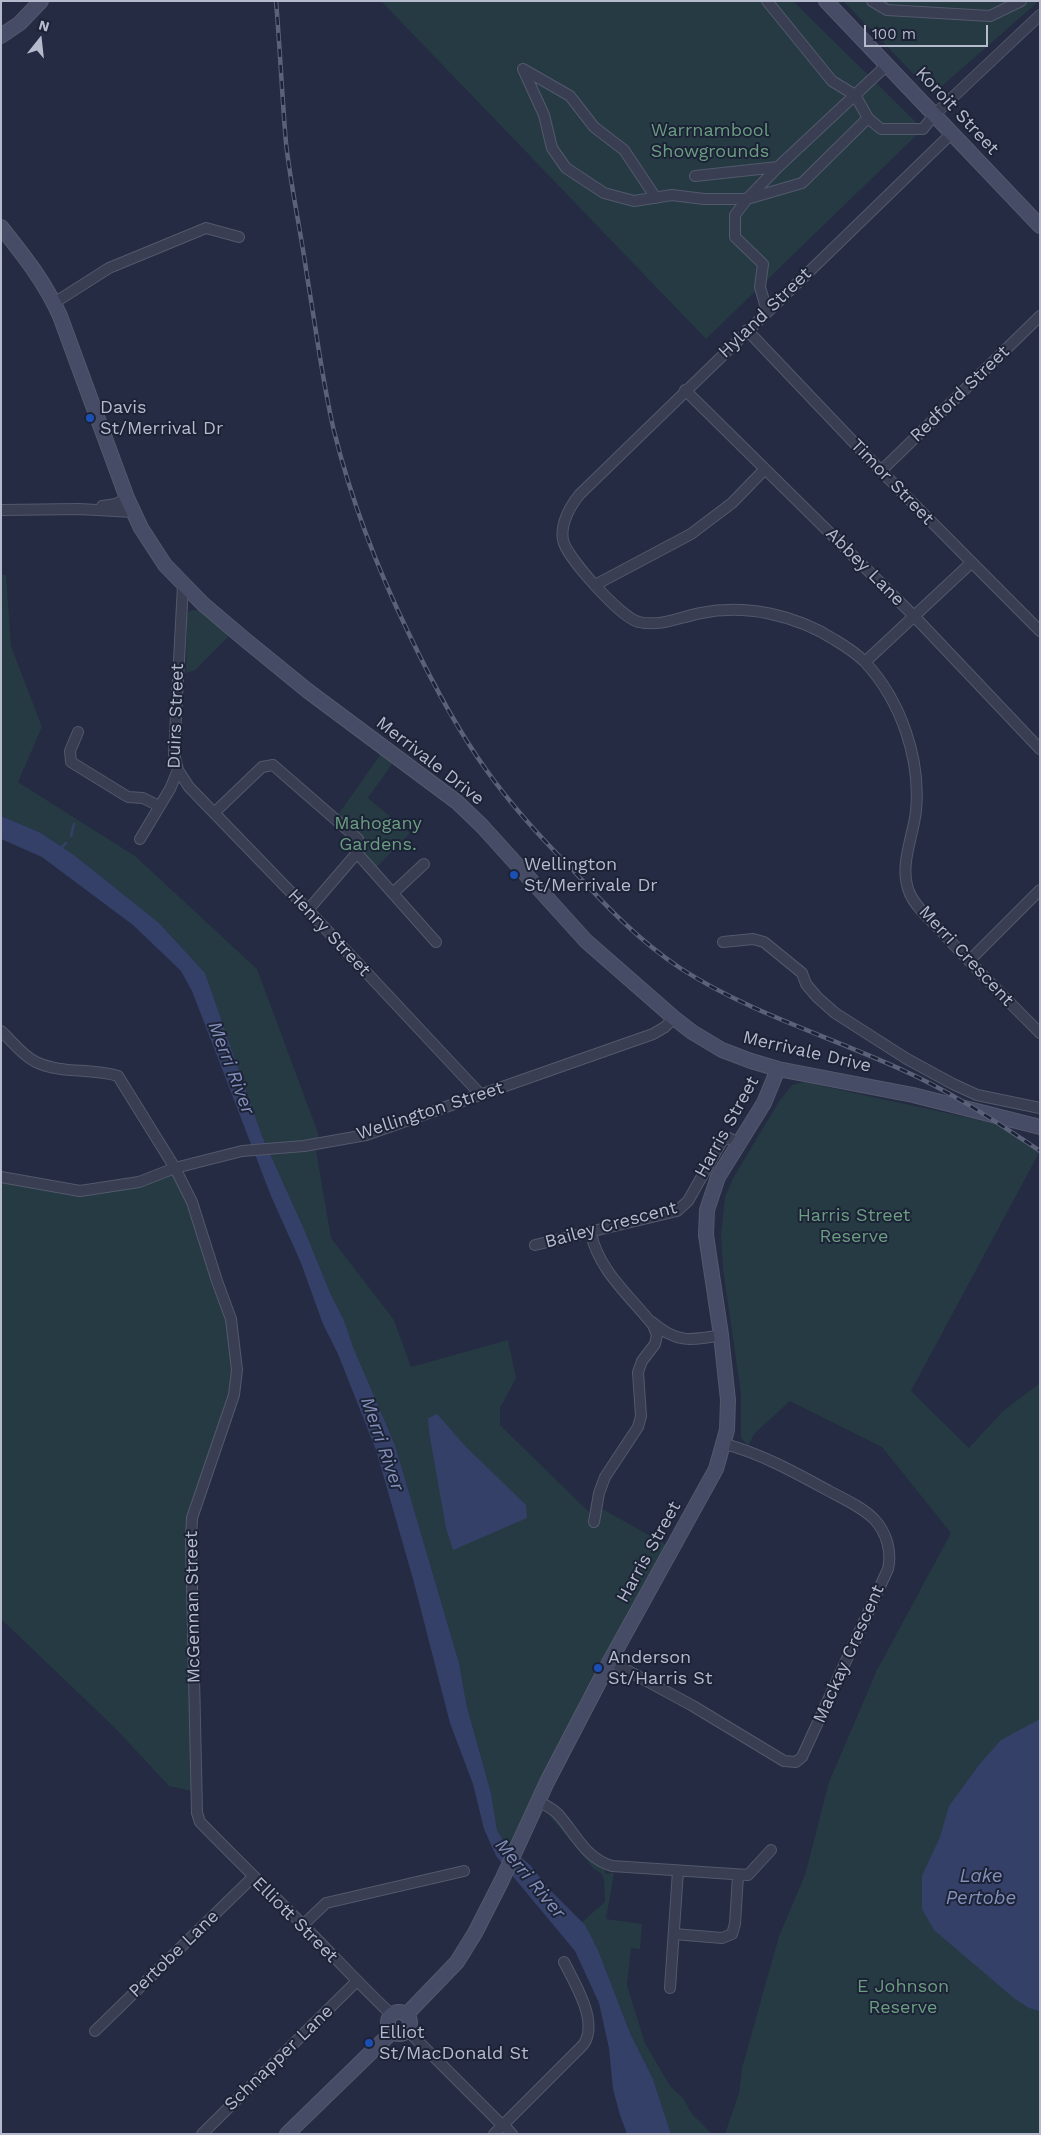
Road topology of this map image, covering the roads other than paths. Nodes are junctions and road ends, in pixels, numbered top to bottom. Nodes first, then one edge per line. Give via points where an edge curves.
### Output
1 (41, 1) edge
2 (768, 1) edge
3 (826, 1) edge
4 (872, 1) edge
5 (1021, 1) edge
6 (1040, 15) edge
7 (1, 36) edge
8 (888, 65) junction
9 (855, 95) junction
10 (935, 114) junction
11 (868, 118) junction
12 (952, 133) junction
13 (778, 167) junction
14 (695, 176) dead end
15 (656, 198) junction
16 (747, 199) junction
17 (1040, 226) edge
18 (1, 227) edge
19 (239, 237) dead end
20 (54, 303) junction
21 (767, 311) junction
22 (1040, 316) edge
23 (747, 330) junction
24 (685, 390) junction
25 (765, 469) junction
26 (881, 471) junction
27 (580, 494) joint
28 (127, 498) junction
29 (79, 509) junction
30 (1, 510) edge
31 (133, 512) junction
32 (971, 562) junction
33 (183, 585) junction
34 (595, 585) junction
35 (913, 615) junction
36 (1039, 628) edge
37 (865, 662) junction
38 (78, 732) dead end
39 (1040, 748) edge
40 (178, 770) junction
41 (159, 806) junction
42 (215, 812) junction
43 (140, 839) dead end
44 (357, 853) junction
45 (424, 864) dead end
46 (1040, 890) edge
47 (393, 893) junction
48 (308, 910) junction
49 (436, 942) dead end
50 (723, 942) dead end
51 (969, 961) junction
52 (674, 1018) junction
53 (1, 1031) edge
54 (1040, 1033) edge
55 (778, 1069) junction
56 (481, 1095) junction
57 (1040, 1108) edge
58 (1040, 1127) edge
59 (738, 1143) junction
60 (175, 1168) junction
61 (1, 1177) edge
62 (591, 1233) junction
63 (535, 1245) dead end
64 (648, 1319) junction
65 (721, 1336) junction
66 (694, 1340) junction
67 (651, 1350) junction
68 (725, 1444) junction
69 (594, 1522) dead end
70 (610, 1661) junction
71 (538, 1801) junction
72 (200, 1822) joint
73 (771, 1850) dead end
74 (464, 1871) dead end
75 (678, 1871) junction
76 (738, 1875) junction
77 (253, 1877) junction
78 (304, 1925) junction
79 (674, 1934) junction
80 (564, 1962) dead end
81 (356, 1982) junction
82 (670, 1988) dead end
83 (392, 2015) junction
84 (406, 2015) junction
85 (407, 2030) junction
86 (95, 2031) dead end
87 (392, 2032) junction
88 (503, 2125) junction
89 (202, 2134) edge
90 (287, 2134) edge
91 (494, 2134) edge
92 (512, 2134) edge

1 - 7 street via 20,23
2 - 9 street via 832,81
3 - 8 street, Koroit Street
4 - 5 street via 887,10 990,16
6 - 10 street
8 - 9 street
8 - 10 street, Koroit Street
9 - 11 street
9 - 13 street
10 - 11 street via 923,129 880,128
10 - 12 street, Koroit Street
11 - 16 street via 802,183
12 - 17 street, Koroit Street
12 - 21 street, Hyland Street
13 - 14 street
13 - 16 street
15 - 15 street via 634,201 604,193 566,168 552,148 544,115 523,69 570,96 594,127 624,150
15 - 16 street via 672,195 704,200
16 - 21 street via 735,215 735,237 763,264 760,287
18 - 20 street, Merrivale Drive via 37,273
19 - 20 street via 206,228 109,268
20 - 28 street, Merrivale Drive
21 - 23 street, Hyland Street
22 - 26 street, Redford Street
23 - 24 street, Hyland Street
23 - 26 street, Timor Street
24 - 25 street, Abbey Lane
24 - 27 street, Hyland Street
25 - 34 street via 732,503 692,534
25 - 35 street, Abbey Lane
26 - 32 street, Timor Street
27 - 34 street, Merri Crescent via 563,526 563,542
28 - 29 street via 116,504
28 - 31 street, Merrivale Drive
29 - 30 street
29 - 31 street
31 - 33 street, Merrivale Drive via 154,550
32 - 35 street
32 - 36 street, Timor Street
33 - 40 street, Duirs Street via 174,754
33 - 52 street, Merrivale Drive via 308,691 457,802 586,941
34 - 37 street, Merri Crescent via 636,622 671,622 718,610 769,613 812,627
35 - 37 street
35 - 39 street, Abbey Lane
37 - 51 street, Merri Crescent via 896,708 914,764 916,811 905,868 908,886 914,901
38 - 41 street via 70,751 71,762 128,797 143,798
40 - 41 street, Duirs Street
40 - 42 street, Henry Street via 189,787
41 - 43 street, Duirs Street
42 - 44 street via 262,767 273,765 358,839
42 - 48 street, Henry Street
44 - 47 street
44 - 48 street
45 - 47 street
46 - 51 street
47 - 49 street
48 - 56 street, Henry Street
50 - 57 street via 753,939 764,942 802,973 812,992 835,1013 952,1084 977,1095
51 - 54 street, Merri Crescent
52 - 55 street, Merrivale Drive via 722,1050
52 - 56 street, Wellington Street via 653,1034
53 - 60 street, McGennan Street via 35,1062 118,1076
55 - 58 street, Merrivale Drive via 913,1095
55 - 59 street, Harris Street via 764,1103
56 - 60 street, Wellington Street via 366,1135 304,1146 242,1151
59 - 62 street, Bailey Crescent via 729,1138 722,1141 688,1201 680,1209
59 - 65 street, Harris Street via 718,1178 707,1210 706,1236
60 - 61 street, Wellington Street via 139,1182 80,1191
60 - 72 street, McGennan Street via 192,1202 231,1319 237,1370 234,1395 192,1518 197,1807
62 - 63 street, Bailey Crescent
62 - 64 street via 604,1265
64 - 66 street via 678,1338
64 - 67 street via 657,1335
65 - 66 street
65 - 68 street, Harris Street via 728,1400
66 - 67 street via 668,1341
67 - 69 street via 638,1372 641,1416 638,1427 605,1477
68 - 70 street, Harris Street via 711,1480
68 - 70 street, Mackay Crescent via 760,1456 868,1514 882,1530 889,1549 888,1569 802,1757 796,1762 784,1761
70 - 71 street, Harris Street
71 - 75 street via 559,1815 590,1856 599,1862 612,1866
71 - 84 street, Harris Street via 502,1880 457,1962
72 - 77 street, Elliott Street
73 - 76 street via 748,1875
74 - 78 street via 326,1903
75 - 76 street
75 - 79 street
76 - 79 street via 732,1934 722,1938
77 - 78 street, Elliott Street
77 - 86 street, Pertobe Lane
78 - 81 street, Elliott Street
79 - 82 street
80 - 88 street via 585,2007 587,2038
81 - 83 street, Elliott Street
81 - 89 street, Schnapper Lane
83 - 84 street
83 - 87 street via 388,2025
84 - 85 street via 410,2024
85 - 87 street via 401,2034
85 - 88 street
87 - 90 street
88 - 91 street
88 - 92 street

